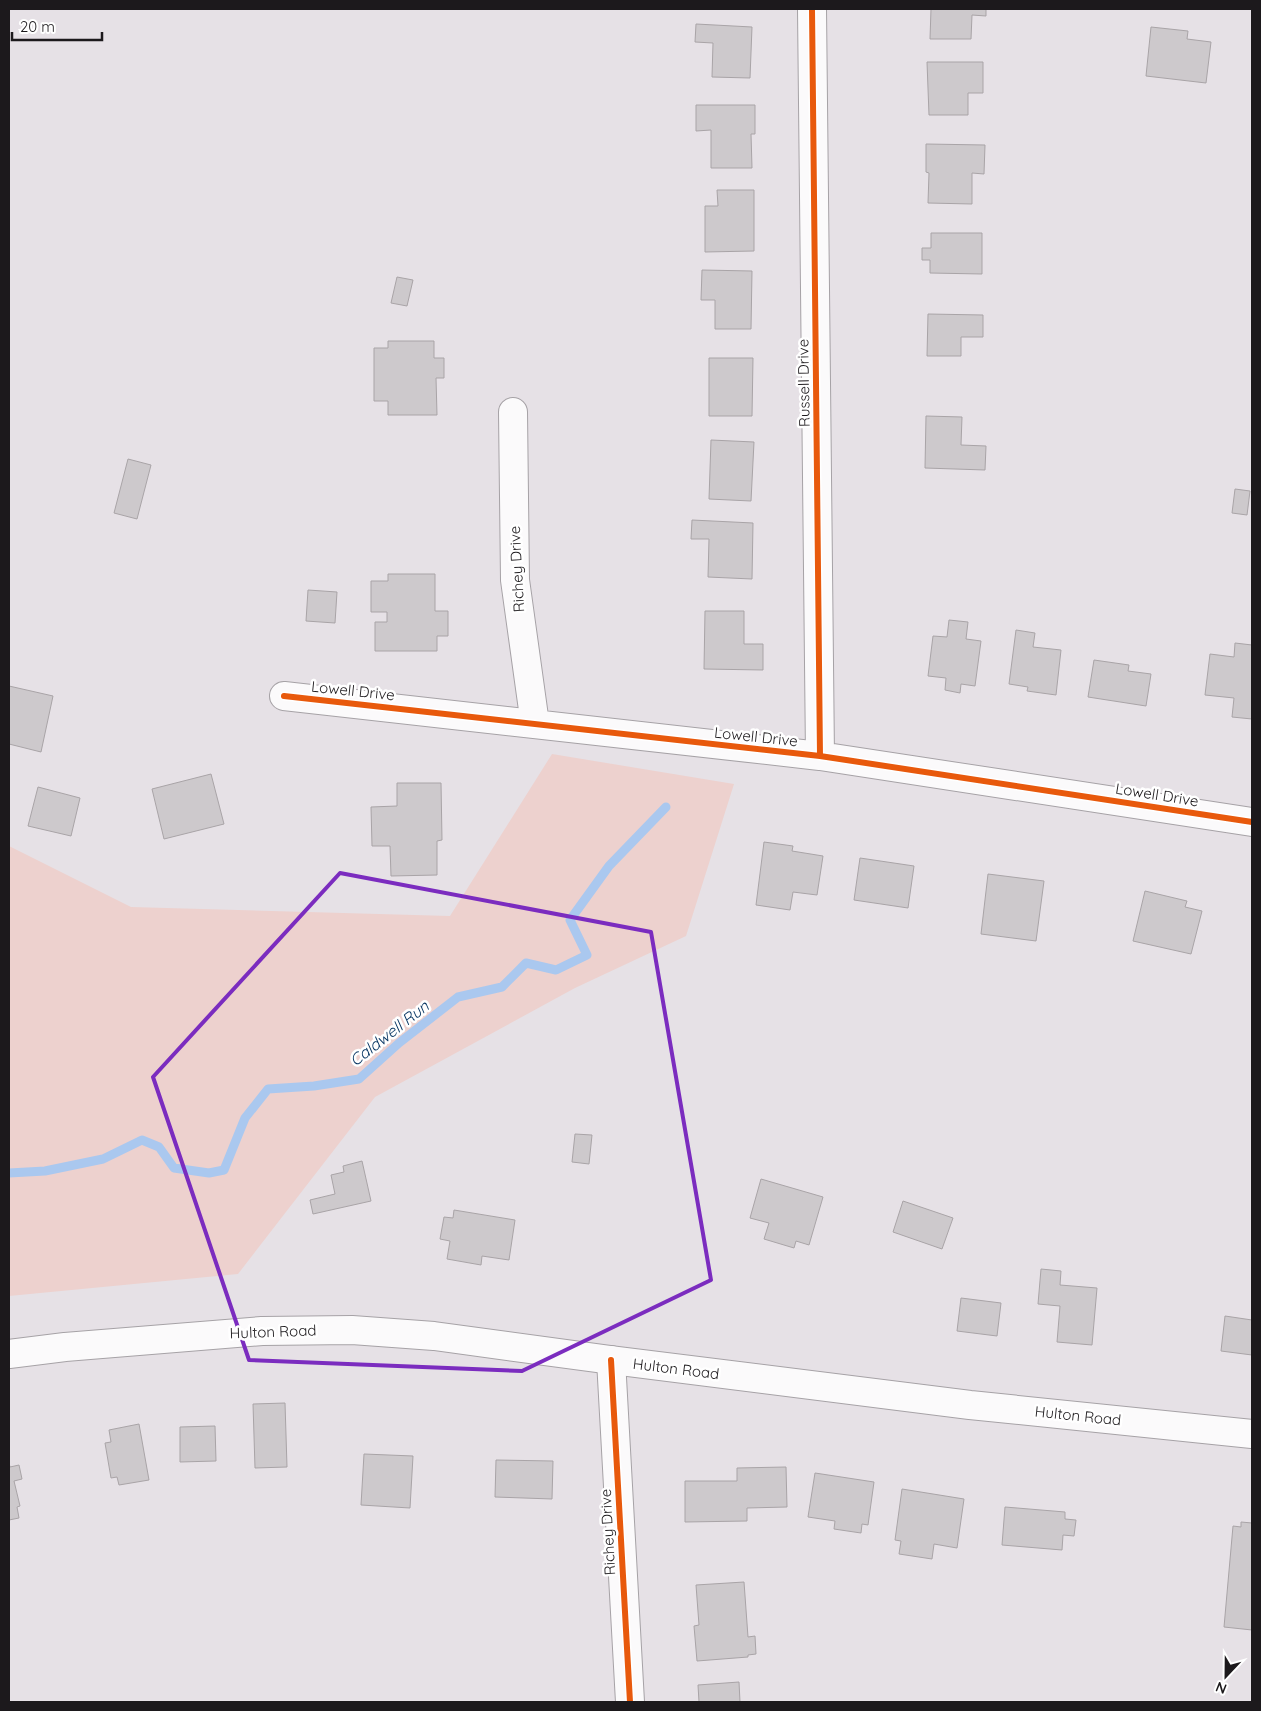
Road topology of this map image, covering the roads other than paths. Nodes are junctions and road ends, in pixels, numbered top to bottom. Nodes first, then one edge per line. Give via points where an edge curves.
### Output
1 (812, 9) edge
2 (513, 412) dead end
3 (284, 696) dead end
4 (535, 724) junction
5 (820, 756) junction
6 (1252, 822) edge
7 (9, 1354) edge
8 (611, 1360) junction
9 (1252, 1434) edge
10 (630, 1702) edge

1 - 5 street, Russell Drive
2 - 4 street, Richey Drive via 515,580
3 - 4 street, Lowell Drive
4 - 5 street, Lowell Drive
5 - 6 street, Lowell Drive
7 - 8 street, Hulton Road via 65,1346 262,1331 352,1330 434,1336
8 - 9 street, Hulton Road via 970,1406
8 - 10 street, Richey Drive

